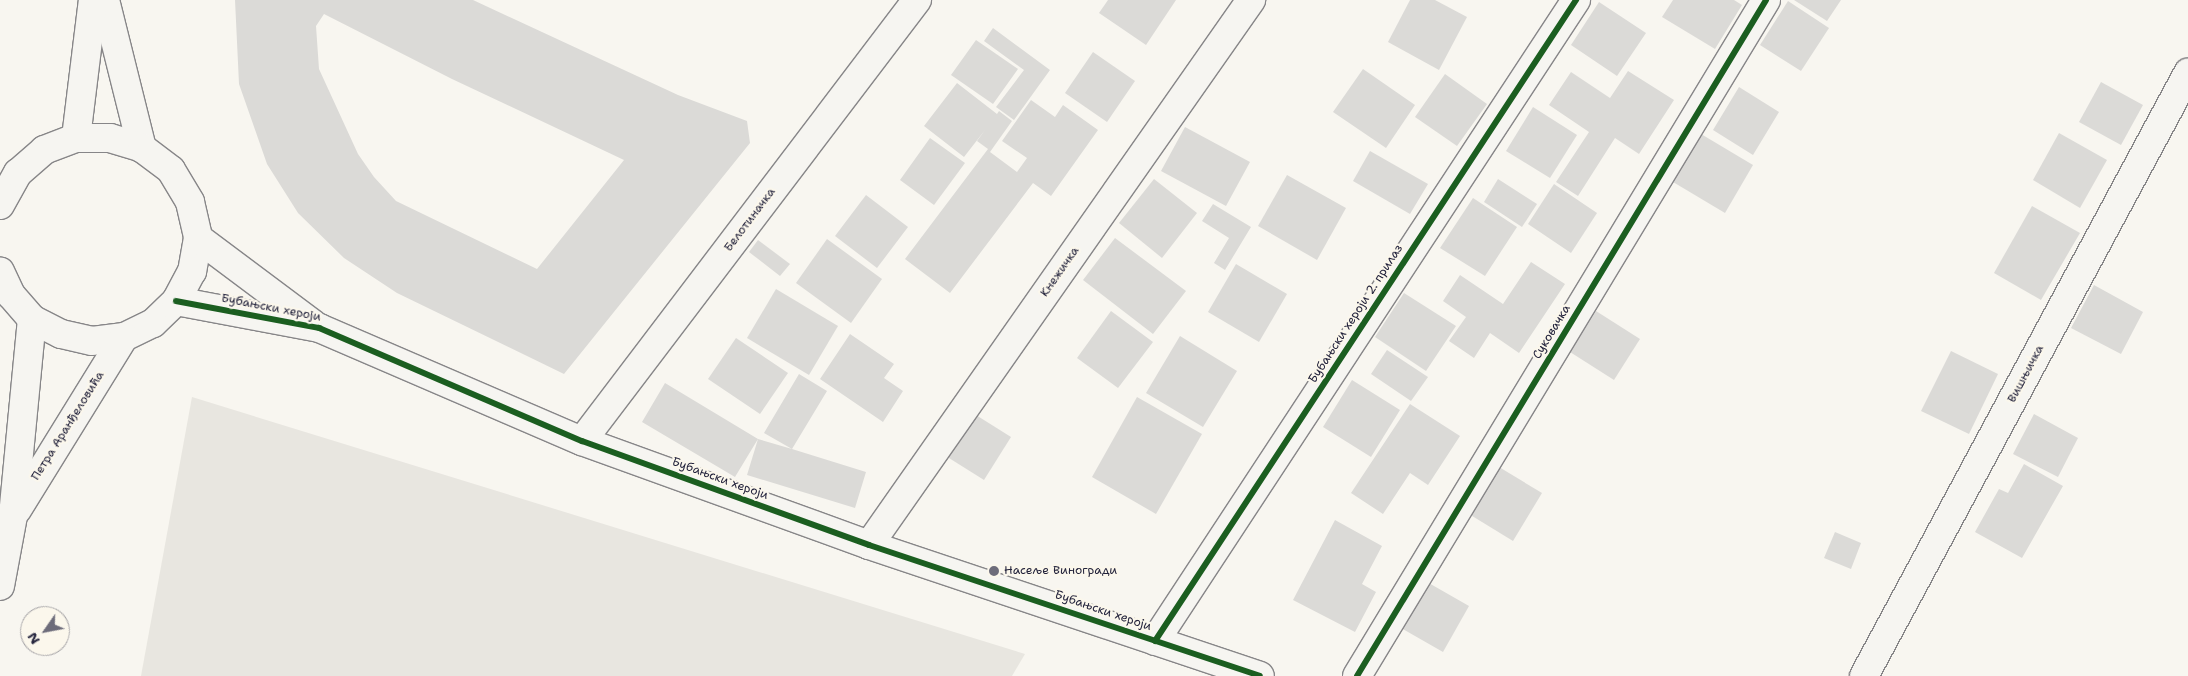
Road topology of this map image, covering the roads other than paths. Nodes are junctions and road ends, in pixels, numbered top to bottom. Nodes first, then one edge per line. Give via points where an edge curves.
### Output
1 (93, 0) edge
2 (105, 0) edge
3 (917, 0) edge
4 (1251, 0) edge
5 (1576, 0) edge
6 (1766, 0) edge
7 (2188, 72) edge
8 (76, 138) junction
9 (142, 148) junction
10 (9, 173) edge
11 (0, 205) edge
12 (198, 238) junction
13 (0, 272) edge
14 (176, 301) junction
15 (32, 319) junction
16 (319, 328) junction
17 (124, 337) junction
18 (582, 441) junction
19 (13, 516) junction
20 (869, 545) junction
21 (0, 586) edge
22 (1155, 641) junction
23 (1260, 676) edge
24 (1357, 676) edge
25 (1864, 676) edge

1 - 8 street
2 - 9 street
3 - 18 street, Белотиначка
4 - 20 street, Кнежичка
5 - 22 street, Бубањски хероји 2. прилаз
6 - 24 street, Суковачка
7 - 25 street, Вишњичка
8 - 9 street via 110,138
8 - 10 street via 44,150
9 - 12 street via 171,170 190,202
10 - 11 street
12 - 14 street via 192,272
12 - 16 street, Бубањски хероји
13 - 15 street via 11,295
14 - 16 street, Бубањски хероји
14 - 17 street via 153,323
15 - 17 street via 61,334 92,341
15 - 19 street, Петра Аранђеловића
16 - 18 street, Бубањски хероји
17 - 19 street, Петра Аранђеловића
18 - 20 street, Бубањски хероји
19 - 21 street, Петра Аранђеловића
20 - 22 street, Бубањски хероји
22 - 23 street, Бубањски хероји

